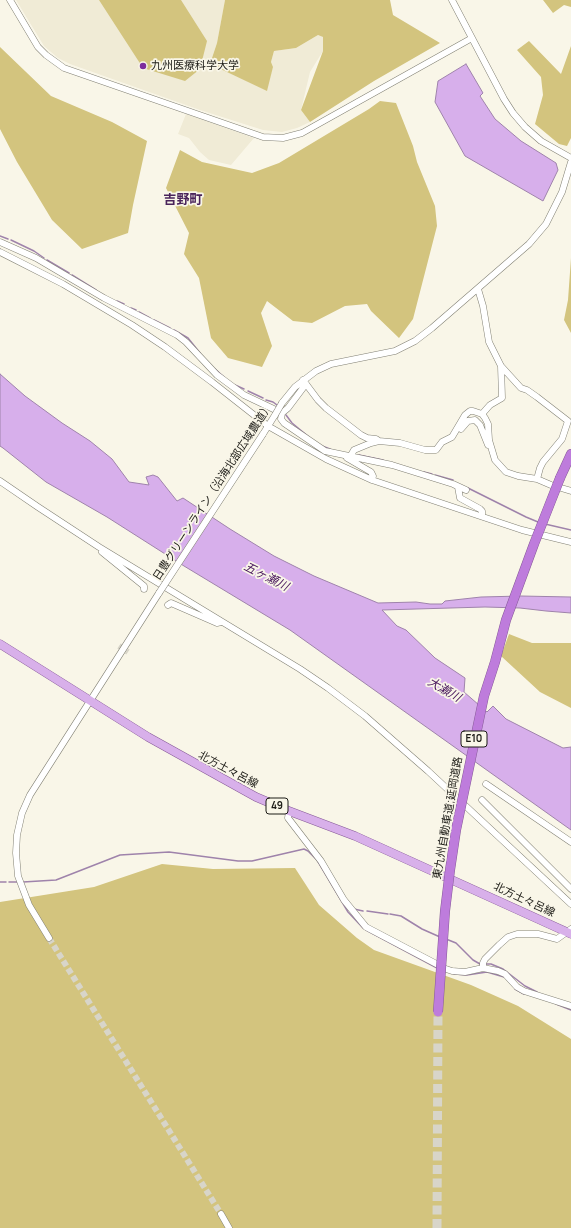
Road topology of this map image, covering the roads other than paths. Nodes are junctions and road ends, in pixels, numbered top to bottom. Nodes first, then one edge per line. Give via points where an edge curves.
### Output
1 (10, 0) edge
2 (452, 0) edge
3 (472, 38) junction
4 (571, 158) edge
5 (571, 162) edge
6 (0, 242) edge
7 (0, 252) edge
8 (478, 289) junction
9 (501, 366) junction
10 (304, 382) junction
11 (282, 413) junction
12 (482, 414) junction
13 (268, 426) junction
14 (452, 437) junction
15 (379, 441) junction
16 (571, 454) edge
17 (494, 455) junction
18 (347, 456) junction
19 (537, 479) junction
20 (372, 480) junction
21 (0, 481) edge
22 (458, 487) junction
23 (466, 490) dead end
24 (571, 491) edge
25 (482, 516) junction
26 (571, 542) edge
27 (99, 547) junction
28 (144, 589) dead end
29 (168, 606) dead end
30 (222, 622) junction
31 (0, 644) edge
32 (90, 702) junction
33 (486, 784) dead end
34 (482, 800) dead end
35 (289, 811) junction
36 (571, 842) edge
37 (571, 889) edge
38 (571, 904) edge
39 (570, 932) edge
40 (49, 938) tunnel mouth
41 (483, 968) junction
42 (571, 1006) edge
43 (438, 1012) tunnel mouth
44 (221, 1214) tunnel mouth
45 (229, 1228) edge

1 - 3 street via 38,47 64,68 263,138 283,138 302,134
2 - 3 street
3 - 4 street via 513,113 541,140
5 - 8 street, 日豊グリーンライン（沿海北部広域農道） via 562,192 546,224 529,244
6 - 11 street via 36,258 104,298 177,335 217,375 244,395
7 - 13 street via 63,284 132,325 165,347
8 - 9 street via 490,342
8 - 10 street, 日豊グリーンライン（沿海北部広域農道） via 416,341 395,351 331,364 316,371
9 - 12 street via 502,398 490,405
9 - 19 street via 521,388 568,421 562,439 543,462
10 - 11 street
10 - 13 street, 日豊グリーンライン（沿海北部広域農道）, bridge via 295,387
10 - 15 street via 334,414 361,435
11 - 18 street via 281,419 284,423 314,445 325,451
12 - 14 street via 468,412
12 - 17 street via 488,424 489,440
13 - 20 street via 326,459
13 - 32 street, 日豊グリーンライン（沿海北部広域農道）, bridge
14 - 15 street via 442,442 436,450
14 - 17 street via 465,422 474,420 480,425
15 - 18 street via 354,450
16 - 43 highway, 東九州自動車道;延岡道路 / E10, bridge via 508,612 484,696 450,870
17 - 19 street via 506,472
18 - 20 street via 371,472
18 - 22 street via 392,465
19 - 24 street
20 - 25 street
21 - 27 street
22 - 23 street
22 - 25 street via 460,498 480,509
25 - 26 street via 522,530
27 - 28 street via 103,554 144,586
27 - 30 street
29 - 30 street via 171,603 217,623
30 - 38 street via 300,669 365,716 466,805
31 - 32 main road, 北方土々呂線 / 49
32 - 35 main road, 北方土々呂線 / 49 via 190,762 256,797
32 - 40 street, 日豊グリーンライン（沿海北部広域農道） via 30,795 22,813 17,835 18,876 22,889
33 - 36 street
34 - 37 street
35 - 39 main road, 北方土々呂線 / 49 via 355,836
35 - 41 street via 288,818 321,861 344,900 366,927 446,969 465,972
39 - 41 street via 557,939 538,934 517,934 508,937 485,959
41 - 42 street via 505,974 524,991
44 - 45 street

